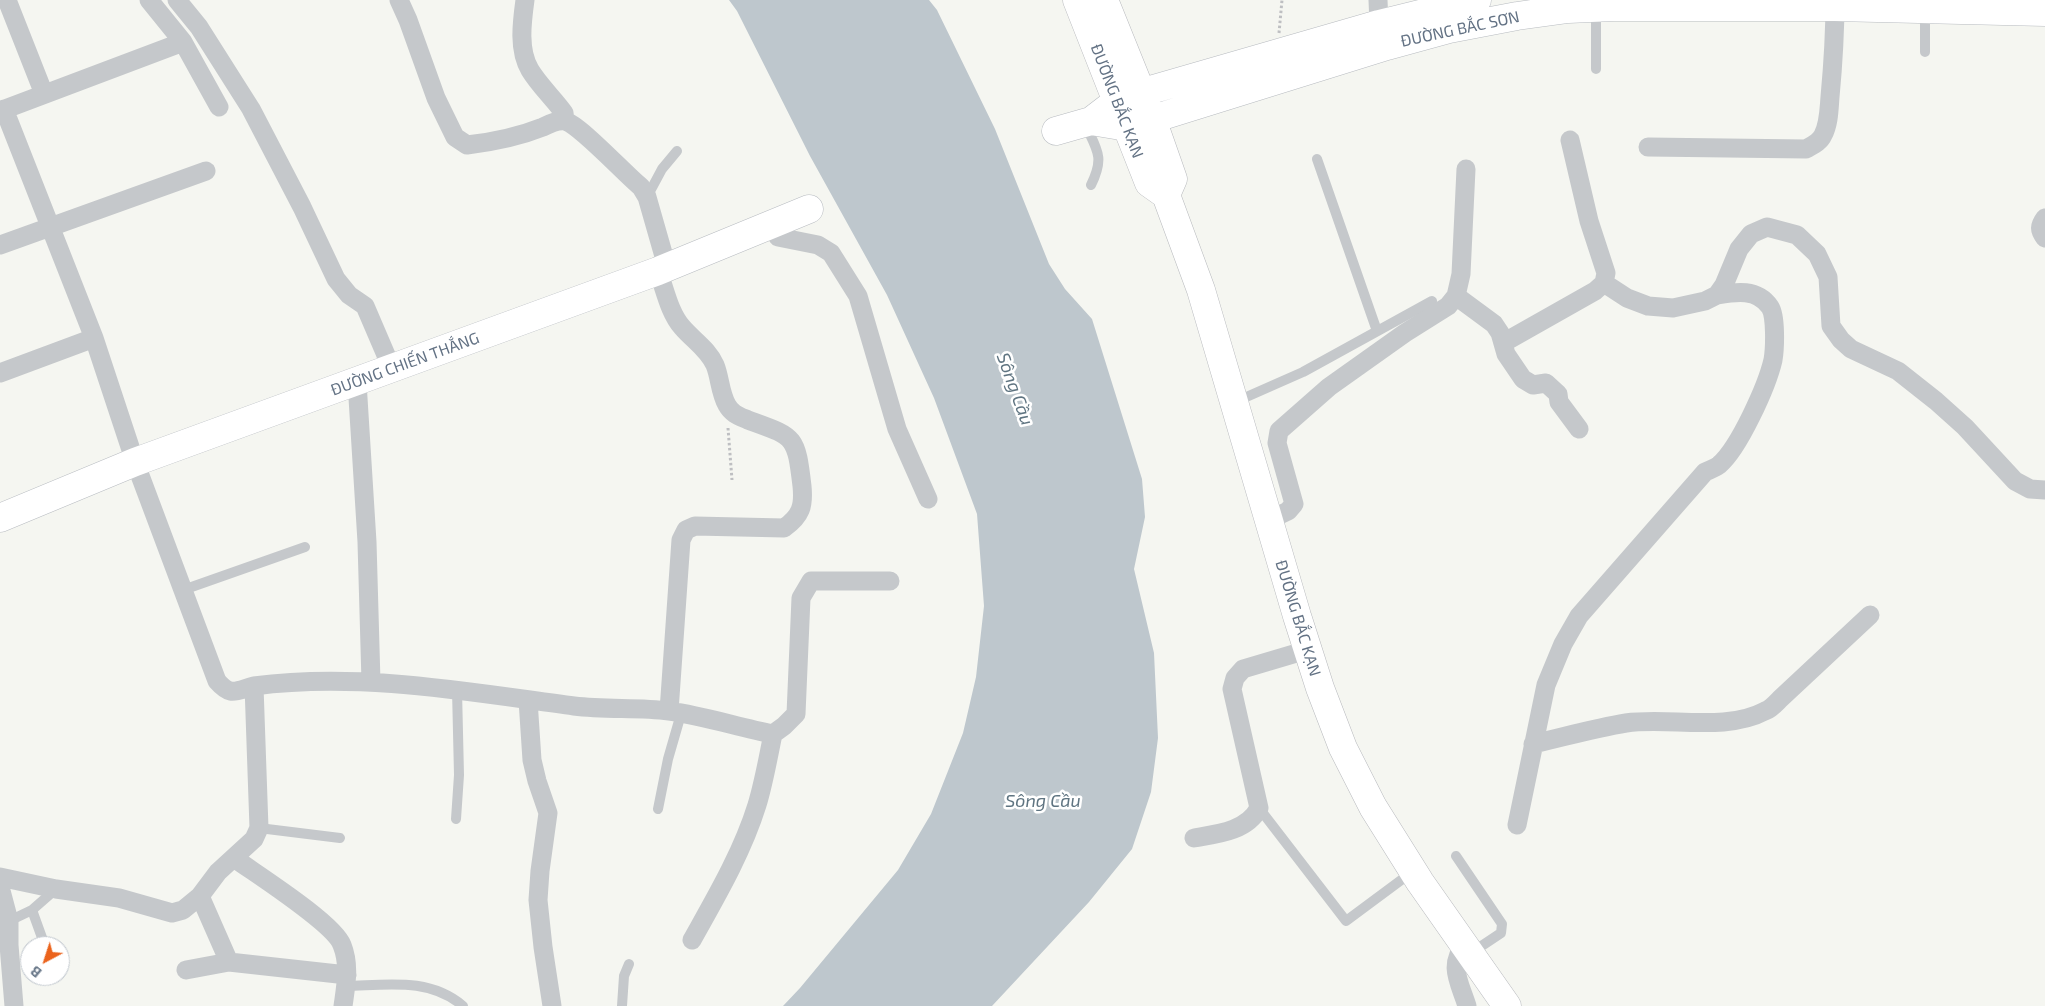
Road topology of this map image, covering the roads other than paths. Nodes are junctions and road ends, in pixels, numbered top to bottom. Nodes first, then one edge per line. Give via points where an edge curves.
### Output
1 (7, 0) edge
2 (149, 0) edge
3 (177, 0) edge
4 (399, 0) edge
5 (525, 0) edge
6 (1078, 0) edge
7 (1104, 0) edge
8 (1477, 0) edge
9 (1835, 3) edge
10 (1596, 8) junction
11 (1925, 9) junction
12 (1379, 12) edge
13 (2045, 12) edge
14 (184, 42) junction
15 (1925, 52) dead end
16 (1596, 69) dead end
17 (44, 94) junction
18 (1128, 97) junction
19 (218, 107) dead end
20 (2, 110) edge
21 (565, 121) junction
22 (1088, 122) junction
23 (1139, 123) junction
24 (1056, 131) dead end
25 (1570, 140) dead end
26 (1648, 147) dead end
27 (677, 151) dead end
28 (1318, 159) dead end
29 (1466, 169) dead end
30 (206, 171) dead end
31 (1091, 185) dead end
32 (647, 197) junction
33 (809, 209) dead end
34 (2045, 218) edge
35 (770, 225) junction
36 (50, 226) junction
37 (2045, 238) edge
38 (0, 245) edge
39 (663, 269) junction
40 (1604, 283) junction
41 (1717, 295) junction
42 (1456, 296) junction
43 (1432, 301) dead end
44 (1377, 331) junction
45 (94, 338) junction
46 (1503, 343) junction
47 (392, 369) junction
48 (0, 373) edge
49 (357, 382) junction
50 (1234, 402) junction
51 (1579, 429) dead end
52 (135, 462) junction
53 (2045, 490) edge
54 (928, 500) dead end
55 (0, 518) edge
56 (1269, 520) junction
57 (305, 547) dead end
58 (890, 580) dead end
59 (183, 590) junction
60 (1870, 615) dead end
61 (1307, 650) junction
62 (370, 682) junction
63 (254, 686) junction
64 (457, 690) junction
65 (528, 700) junction
66 (675, 712) junction
67 (773, 734) junction
68 (1533, 744) junction
69 (1259, 808) junction
70 (658, 809) dead end
71 (456, 819) dead end
72 (1517, 825) dead end
73 (259, 828) junction
74 (340, 838) dead end
75 (1194, 838) dead end
76 (1456, 856) dead end
77 (234, 858) junction
78 (1413, 871) junction
79 (0, 877) edge
80 (0, 887) edge
81 (56, 889) junction
82 (200, 896) junction
83 (32, 910) junction
84 (9, 921) junction
85 (41, 936) edge
86 (692, 940) dead end
87 (1468, 948) junction
88 (229, 962) junction
89 (629, 964) dead end
90 (186, 970) dead end
91 (347, 981) junction
92 (9, 997) edge
93 (343, 1006) edge
94 (463, 1006) edge
95 (552, 1006) edge
96 (622, 1006) edge
97 (1468, 1006) edge
98 (1507, 1006) edge

1 - 17 street
2 - 14 street
3 - 47 street via 199,27 251,109 336,279 349,295 365,306
4 - 21 street via 436,98 455,137 461,142 467,145 491,143
5 - 21 street via 522,38 526,62 530,72 564,114
6 - 18 main road, ĐƯỜNG BẮC KẠN
7 - 18 main road, ĐƯỜNG BẮC KẠN
8 - 12 main road, ĐƯỜNG BẮC SƠN
9 - 10 main road, ĐƯỜNG BẮC SƠN
9 - 11 main road, ĐƯỜNG BẮC SƠN
9 - 26 street via 1829,107 1826,127 1817,143 1806,149
10 - 16 lane
10 - 23 main road, ĐƯỜNG BẮC SƠN via 1517,16 1449,29
11 - 13 main road, ĐƯỜNG BẮC SƠN
11 - 15 lane
12 - 18 main road, ĐƯỜNG BẮC SƠN via 1282,52
14 - 17 street
14 - 19 street
17 - 20 street
18 - 22 main road
18 - 23 main road, ĐƯỜNG BẮC KẠN
20 - 36 street
21 - 32 street via 590,139
22 - 23 main road
22 - 24 main road
22 - 31 lane via 1100,156 1098,171
23 - 50 main road, ĐƯỜNG BẮC KẠN via 1149,183 1166,195 1201,290
25 - 40 street via 1589,221 1606,273
27 - 32 lane
28 - 44 lane
29 - 42 street via 1461,274
30 - 36 street
32 - 39 street
33 - 35 main road, ĐƯỜNG CHIẾN THẮNG
34 - 37 street via 2040,232
35 - 39 main road, ĐƯỜNG CHIẾN THẮNG
35 - 54 street via 778,238 818,246 831,253 858,296 896,429
36 - 38 street
36 - 45 street
39 - 47 main road, ĐƯỜNG CHIẾN THẮNG
39 - 66 street via 673,312 714,364 726,405 735,415 783,432 793,442 803,494 795,520 784,528 695,526 686,530 681,540
40 - 41 street via 1627,298 1648,306 1673,308
40 - 46 street
41 - 53 street via 1739,249 1751,234 1767,227 1797,235 1817,254 1828,277 1831,326 1842,340 1852,349 1898,371 1936,401 2015,481 2030,489
41 - 68 street via 1748,292 1770,307 1775,330 1773,359 1755,407 1732,450 1719,465 1705,472 1580,616 1563,644 1546,685
42 - 46 street via 1494,324
42 - 56 street via 1448,306 1329,387 1279,432 1277,442 1294,504 1288,511
43 - 44 lane
44 - 50 lane via 1303,372
45 - 48 street
45 - 52 street
46 - 51 street via 1506,354 1523,379 1533,385 1550,385
47 - 49 main road, ĐƯỜNG CHIẾN THẮNG
49 - 52 main road, ĐƯỜNG CHIẾN THẮNG
49 - 62 street via 367,542
50 - 56 main road, ĐƯỜNG BẮC KẠN
52 - 55 main road, ĐƯỜNG CHIẾN THẮNG
52 - 59 street
56 - 61 main road, ĐƯỜNG BẮC KẠN
57 - 59 lane
58 - 67 street via 811,581 801,598 796,714
59 - 63 street via 217,681 225,690 232,692
60 - 68 street via 1767,711 1754,716 1723,722 1650,721 1626,724
61 - 69 street via 1243,669 1235,678 1232,689
61 - 78 main road, ĐƯỜNG BẮC KẠN via 1343,748 1373,807
62 - 63 street
62 - 64 street
63 - 73 street
64 - 65 street
64 - 71 lane via 459,775
65 - 66 street via 587,708
65 - 95 street via 532,760 548,813 538,900
66 - 67 street
66 - 70 lane
67 - 86 street via 756,807 732,868
68 - 72 street
69 - 75 street via 1254,817 1226,832
69 - 78 lane via 1346,921
73 - 74 lane
73 - 77 street via 254,839
76 - 87 lane via 1502,924 1501,933
77 - 82 street via 218,872
77 - 91 street via 329,925 342,942
78 - 87 main road, ĐƯỜNG BẮC KẠN
79 - 81 street
80 - 84 street
81 - 82 street via 120,898 172,912 183,910
81 - 83 lane
82 - 88 street
83 - 84 lane
83 - 85 lane
84 - 92 street
87 - 97 street via 1458,953 1454,964
87 - 98 main road, ĐƯỜNG BẮC KẠN
88 - 90 street
88 - 91 street
89 - 96 lane via 624,976
91 - 93 street
91 - 94 lane via 432,988

